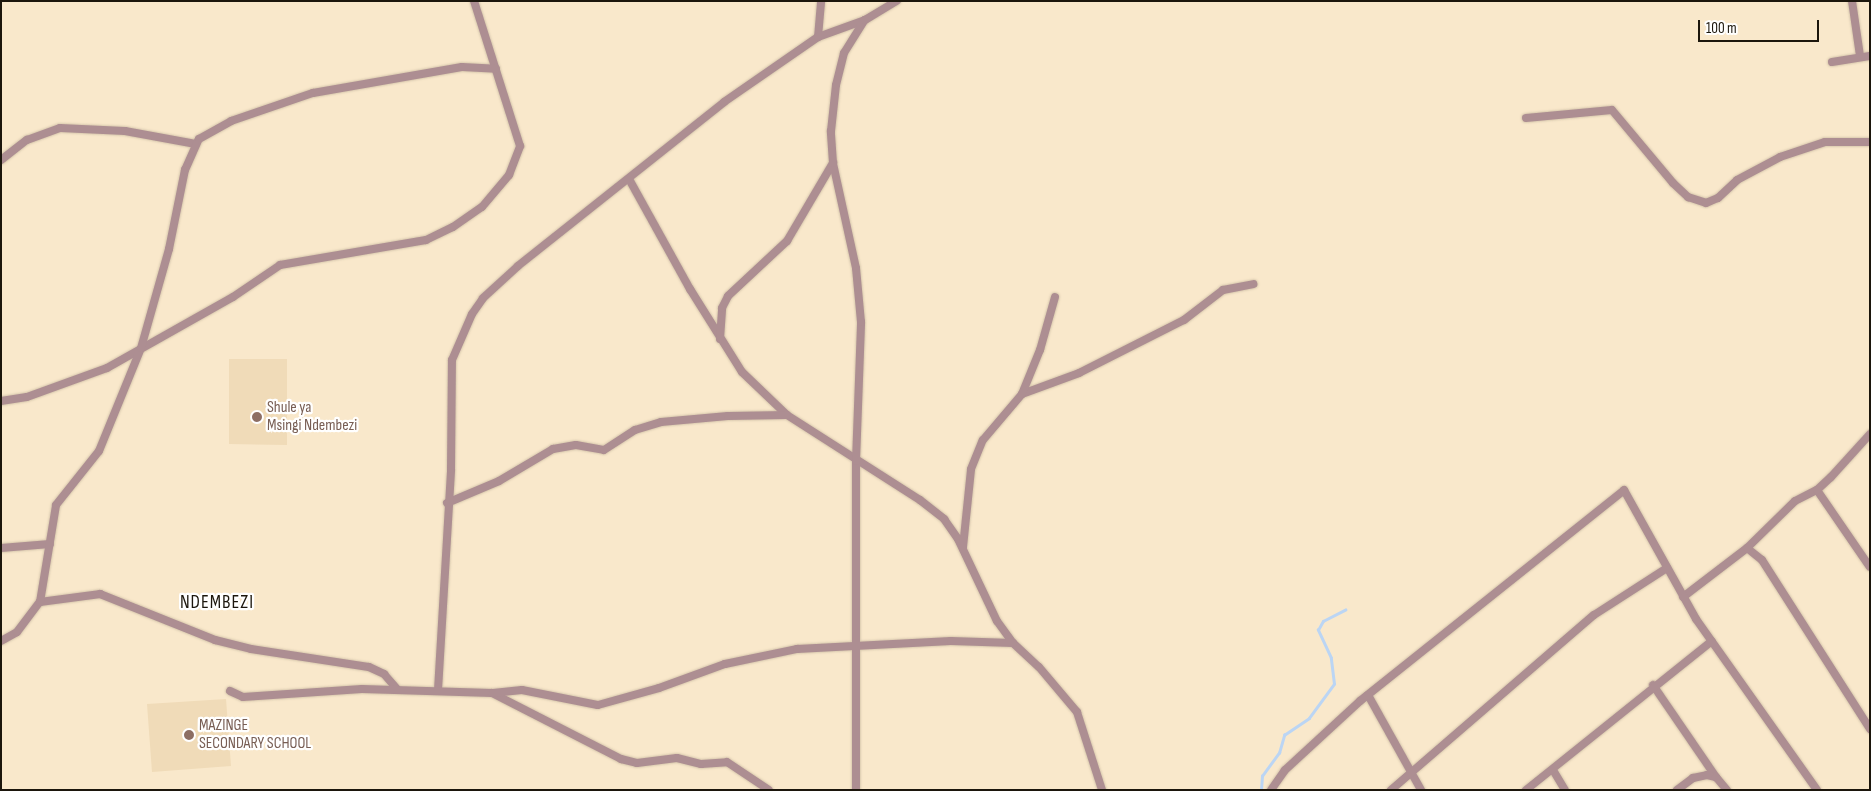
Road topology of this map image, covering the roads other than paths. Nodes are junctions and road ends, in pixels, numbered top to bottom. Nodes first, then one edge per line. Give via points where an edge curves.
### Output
1 (474, 1) edge
2 (821, 1) edge
3 (897, 1) edge
4 (1852, 1) edge
5 (865, 20) junction
6 (818, 37) junction
7 (1860, 56) junction
8 (1870, 56) edge
9 (1832, 62) dead end
10 (496, 68) junction
11 (1526, 118) dead end
12 (1870, 142) edge
13 (196, 144) junction
14 (1, 160) edge
15 (833, 163) junction
16 (630, 179) junction
17 (1253, 284) dead end
18 (1055, 297) dead end
19 (720, 339) junction
20 (140, 348) junction
21 (1022, 394) junction
22 (1, 401) edge
23 (787, 415) junction
24 (1870, 434) edge
25 (856, 461) junction
26 (1817, 490) junction
27 (447, 503) junction
28 (50, 544) junction
29 (1, 548) edge
30 (963, 548) junction
31 (1747, 548) junction
32 (1870, 567) edge
33 (1667, 568) junction
34 (1683, 597) junction
35 (40, 602) junction
36 (1712, 640) junction
37 (1, 641) edge
38 (1013, 643) junction
39 (855, 646) junction
40 (1653, 685) junction
41 (398, 690) junction
42 (438, 690) junction
43 (230, 691) dead end
44 (492, 693) junction
45 (1368, 694) junction
46 (1870, 729) edge
47 (1553, 770) junction
48 (1411, 774) junction
49 (1716, 777) junction
50 (1813, 789) edge
51 (769, 790) edge
52 (856, 790) edge
53 (1102, 790) edge
54 (1271, 790) edge
55 (1391, 790) edge
56 (1421, 790) edge
57 (1526, 790) edge
58 (1565, 790) edge
59 (1677, 790) edge
60 (1728, 790) edge

1 - 10 street
2 - 6 street
3 - 5 street
4 - 7 street
5 - 6 street
5 - 15 street via 844,53 836,85 831,131
6 - 16 street via 724,102
7 - 8 street
7 - 9 street
10 - 13 street via 462,67 313,93 231,121 207,132
10 - 20 street via 520,146 509,175 482,207 453,227 426,240 280,265 233,296
11 - 12 street via 1612,110 1673,183 1688,197 1706,203 1718,198 1737,180 1780,157 1825,142
13 - 14 street via 125,130 60,128 27,140
13 - 20 street via 185,170 170,249
15 - 19 street via 787,241 728,296 722,308
15 - 25 street via 852,242 861,322
16 - 19 street
16 - 27 street via 512,271 483,298 472,314 452,360 452,451
17 - 21 street via 1223,290 1176,324 1079,373
18 - 21 street via 1040,350
19 - 23 street via 742,372
20 - 22 street via 91,375 27,397
20 - 28 street via 100,451 58,500
21 - 30 street via 983,440 974,460 968,487
23 - 25 street
23 - 27 street via 661,422 635,430 604,450 576,445 552,449 499,480
24 - 26 street
25 - 30 street via 936,511
25 - 39 street
26 - 31 street via 1795,500
26 - 32 street
27 - 42 street
28 - 29 street
28 - 35 street
30 - 38 street via 988,606
31 - 34 street
31 - 46 street via 1762,560
33 - 34 street
33 - 45 street via 1626,491 1620,490
33 - 48 street via 1594,615
34 - 36 street
35 - 37 street via 17,632
35 - 41 street via 100,594 215,640 251,649 369,666 384,674
36 - 40 street
36 - 50 street
38 - 39 street via 951,641
38 - 53 street via 1039,667 1077,712
39 - 44 street via 797,649 749,657 598,705 522,690
39 - 52 street
40 - 47 street
40 - 49 street
41 - 42 street
41 - 43 street via 243,697
42 - 44 street
44 - 51 street via 621,759 637,762 677,758 701,764 727,762
45 - 48 street
45 - 54 street via 1285,770
47 - 57 street
47 - 58 street
48 - 55 street
48 - 56 street
49 - 59 street via 1693,778
49 - 60 street

